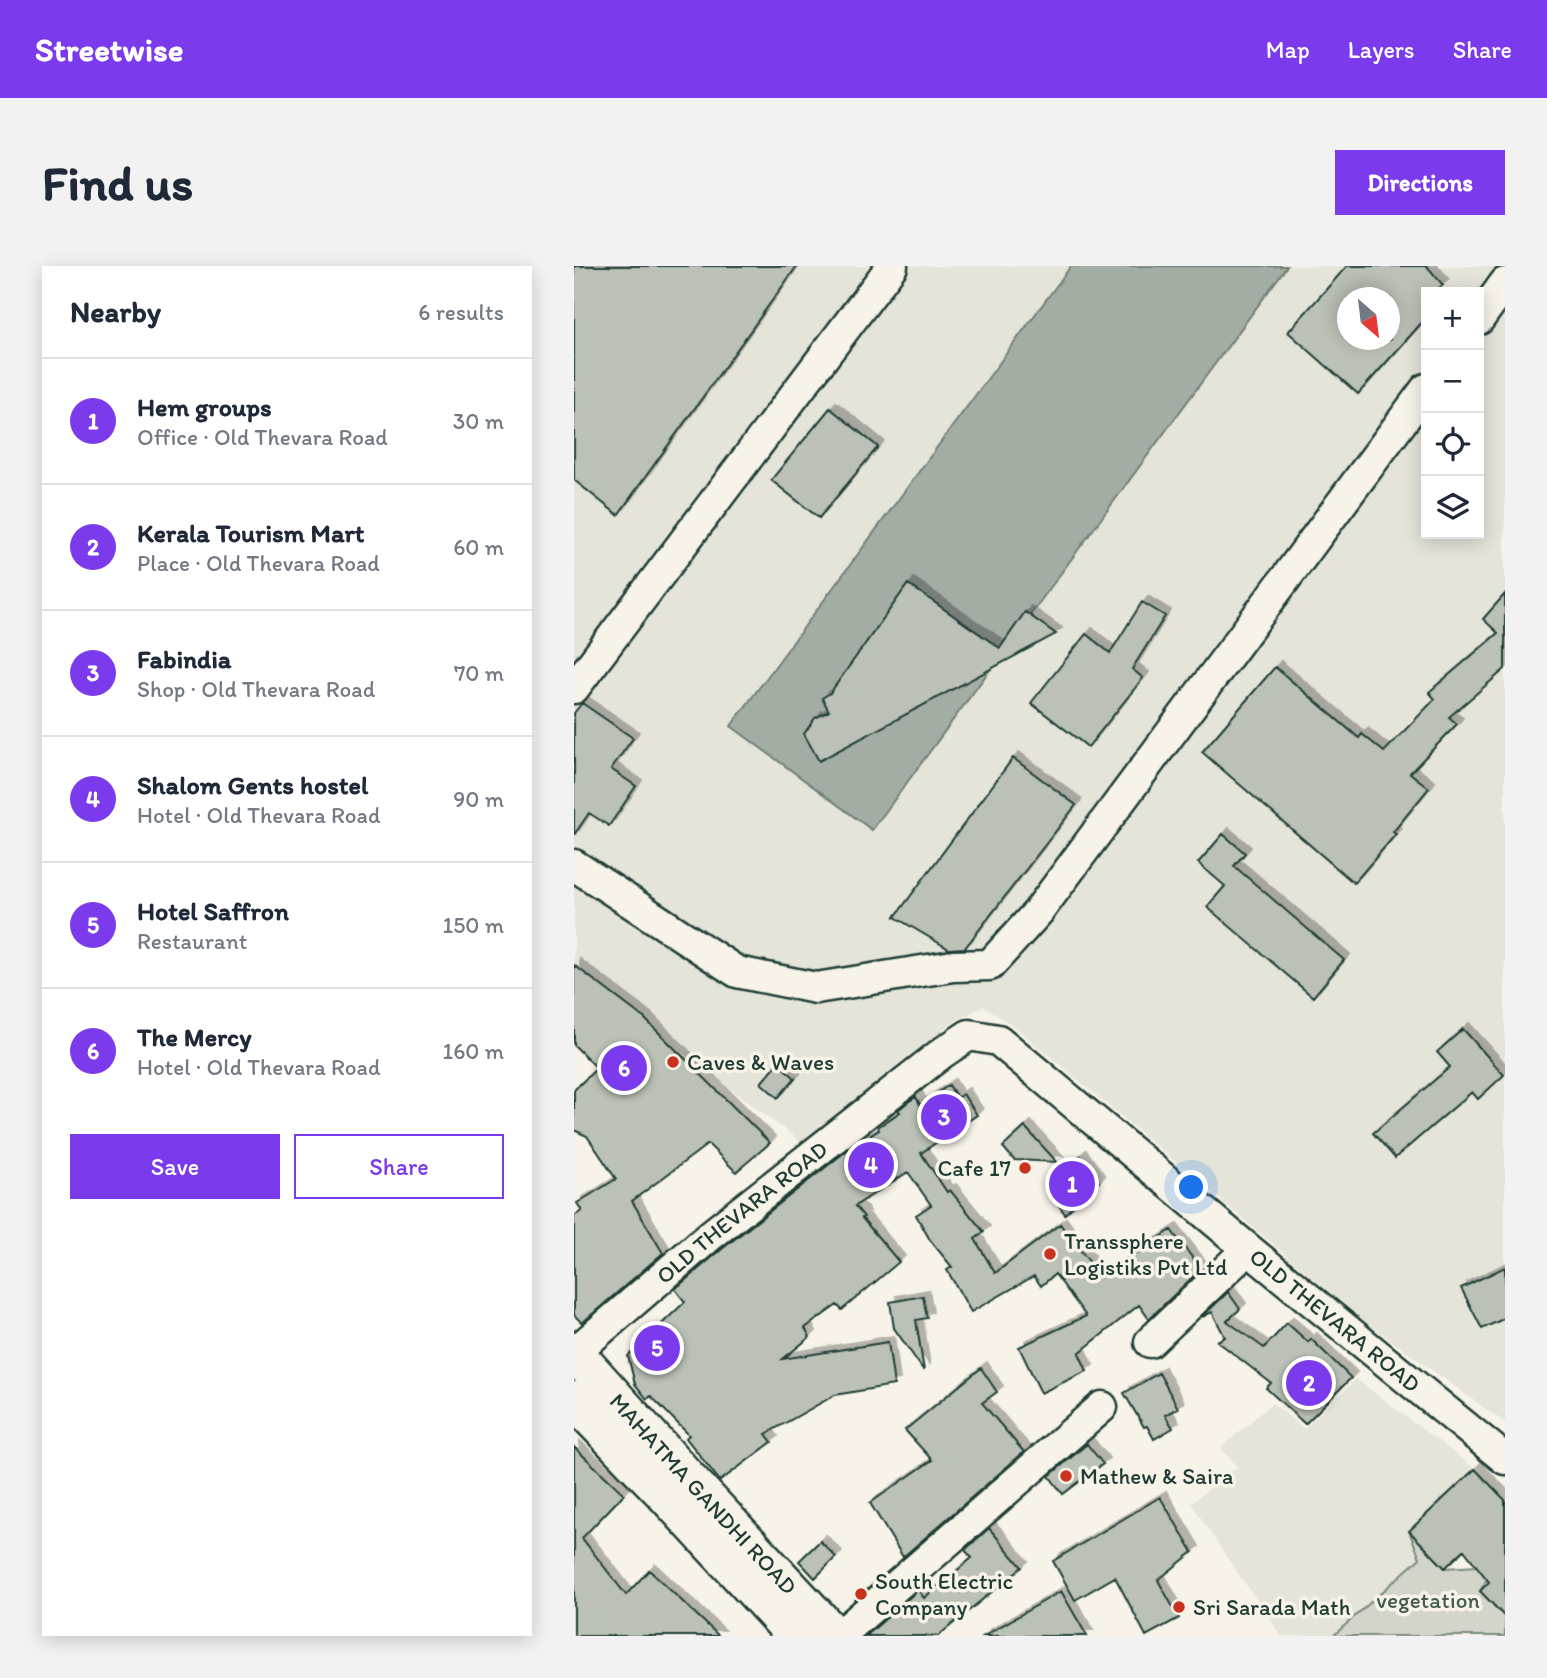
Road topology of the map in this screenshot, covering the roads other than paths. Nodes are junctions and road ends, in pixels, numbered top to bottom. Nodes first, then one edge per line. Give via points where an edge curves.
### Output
1 (892, 266) edge
2 (1505, 283) edge
3 (1484, 311) edge
4 (1421, 396) edge
5 (574, 688) edge
6 (574, 865) edge
7 (1248, 1249) junction
8 (1150, 1342) dead end
9 (574, 1353) edge
10 (574, 1400) edge
11 (1102, 1407) dead end
12 (1505, 1459) edge
13 (796, 1636) edge
14 (837, 1636) edge

1 - 5 street
2 - 3 street
4 - 6 street via 1038,912 990,965 953,966 816,988 737,972
7 - 8 street
7 - 9 street, OLD THEVARA ROAD via 999,1040 969,1035 711,1235
7 - 12 street, OLD THEVARA ROAD
9 - 14 main road, MAHATMA GANDHI ROAD
10 - 13 main road, MAHATMA GANDHI ROAD
11 - 14 street

